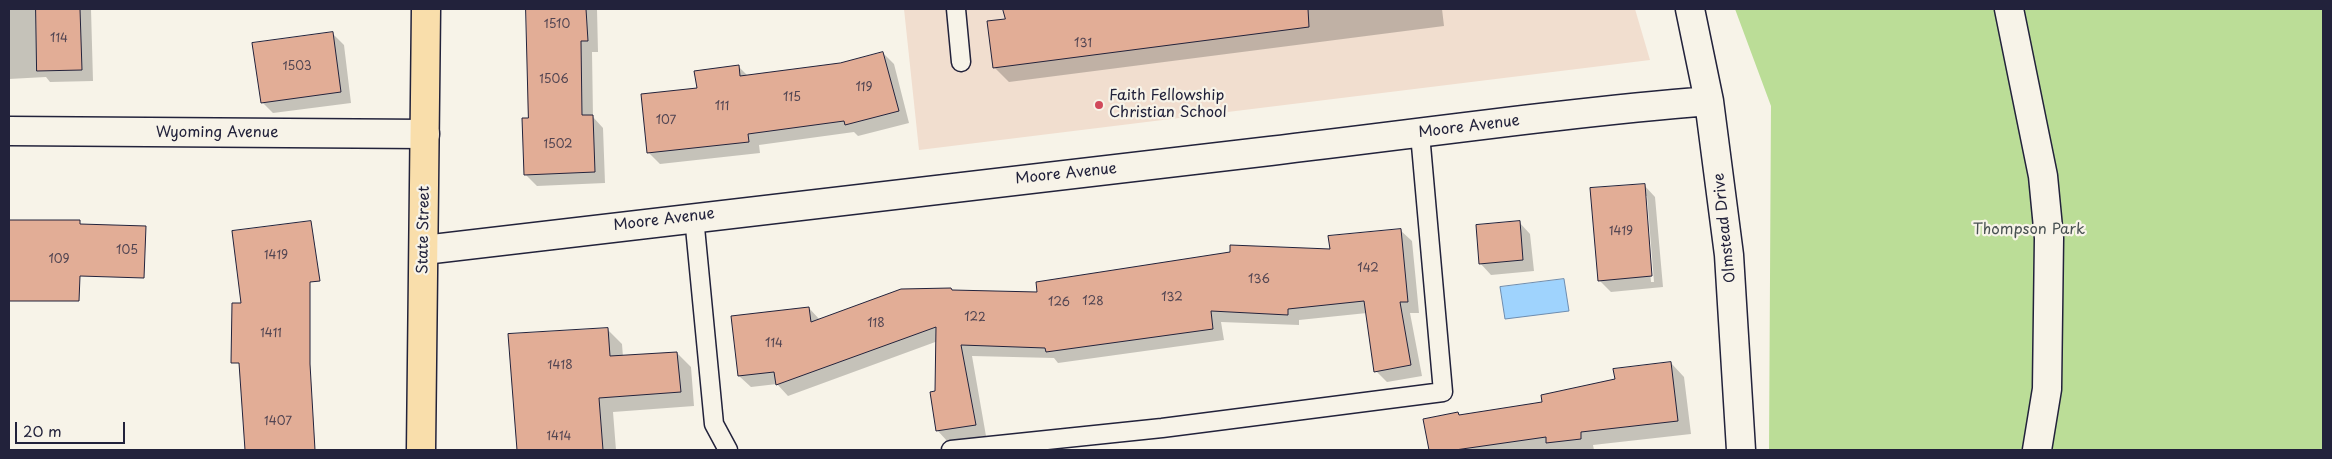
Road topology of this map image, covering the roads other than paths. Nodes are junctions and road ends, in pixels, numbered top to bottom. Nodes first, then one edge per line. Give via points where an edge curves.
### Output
1 (426, 9) edge
2 (956, 9) edge
3 (1690, 9) edge
4 (2008, 9) edge
5 (961, 62) dead end
6 (1709, 101) junction
7 (9, 131) edge
8 (425, 134) junction
9 (1420, 134) junction
10 (694, 216) junction
11 (424, 250) junction
12 (420, 450) edge
13 (728, 450) edge
14 (951, 450) edge
15 (1741, 450) edge
16 (2037, 450) edge

1 - 8 highway, State Street
2 - 5 lane
3 - 6 street, Olmstead Drive
4 - 16 street via 2043,176 2049,238 2047,389
6 - 9 street, Moore Avenue via 1616,109
6 - 15 street, Olmstead Drive via 1729,255
7 - 8 street, Wyoming Avenue
8 - 11 highway, State Street
9 - 10 street, Moore Avenue
9 - 14 lane via 1443,392 1162,428
10 - 11 street, Moore Avenue
10 - 13 lane via 714,424
11 - 12 highway, State Street

